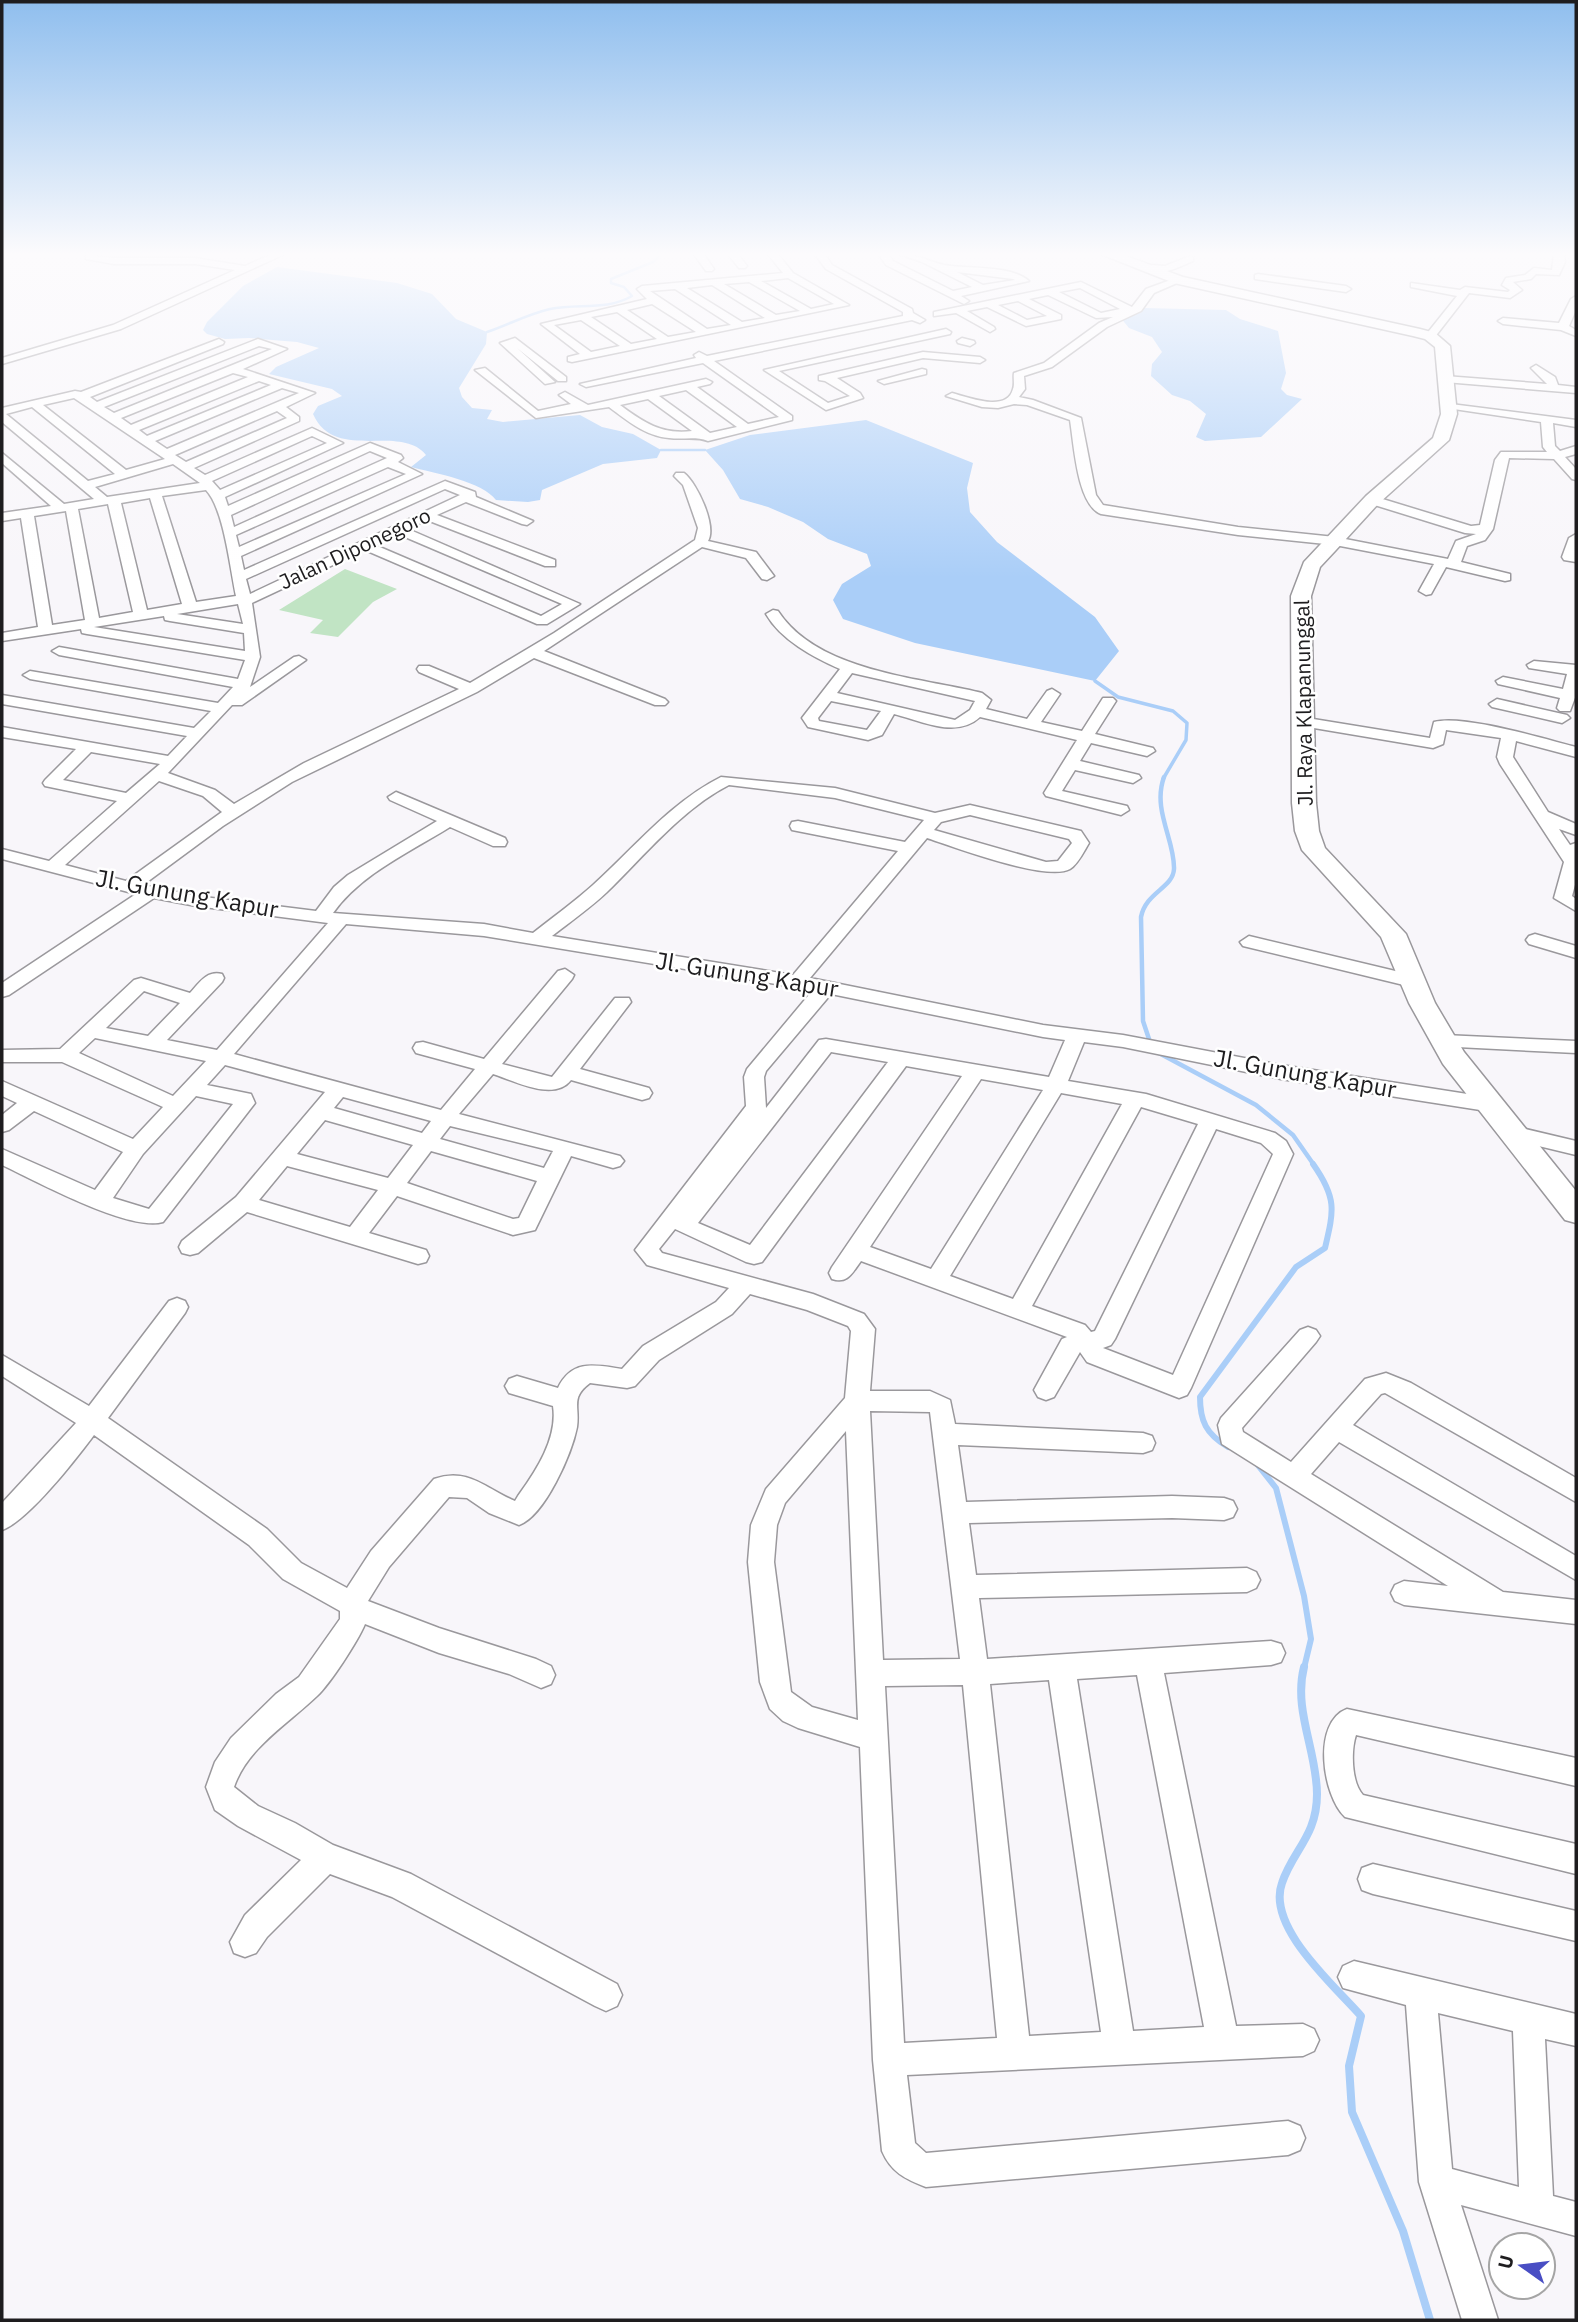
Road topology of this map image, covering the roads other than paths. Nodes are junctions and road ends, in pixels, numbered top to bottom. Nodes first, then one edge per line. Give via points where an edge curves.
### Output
1 (170, 361) edge
2 (209, 361) edge
3 (252, 361) edge
4 (526, 361) edge
5 (540, 361) edge
6 (687, 361) edge
7 (708, 361) edge
8 (812, 361) edge
9 (896, 361) edge
10 (904, 361) edge
11 (1053, 361) edge
12 (1444, 361) edge
13 (1536, 368) dead end
14 (233, 369) junction
15 (864, 369) junction
16 (481, 370) dead end
17 (258, 377) junction
18 (562, 379) junction
19 (1446, 379) junction
20 (549, 382) junction
21 (706, 382) dead end
22 (584, 383) junction
23 (282, 384) junction
24 (688, 386) junction
25 (1553, 388) junction
26 (1576, 390) edge
27 (565, 395) junction
28 (650, 395) junction
29 (81, 396) junction
30 (952, 396) dead end
31 (1012, 400) junction
32 (34, 403) junction
33 (611, 403) junction
34 (1447, 405) junction
35 (96, 406) junction
36 (278, 406) junction
37 (581, 406) junction
38 (2, 414) edge
39 (112, 418) junction
40 (295, 419) junction
41 (1547, 419) junction
42 (1576, 423) edge
43 (746, 428) junction
44 (129, 430) junction
45 (312, 432) junction
46 (701, 433) junction
47 (145, 441) junction
48 (1574, 453) edge
49 (1556, 455) junction
50 (2, 457) edge
51 (175, 460) junction
52 (387, 462) junction
53 (124, 475) junction
54 (680, 476) dead end
55 (1576, 476) edge
56 (85, 486) junction
57 (211, 487) junction
58 (155, 494) junction
59 (466, 497) junction
60 (1372, 500) junction
61 (109, 501) junction
62 (2, 504) edge
63 (66, 507) junction
64 (224, 513) junction
65 (14, 515) edge
66 (427, 516) junction
67 (527, 521) dead end
68 (397, 529) junction
69 (1486, 529) junction
70 (230, 533) junction
71 (1576, 538) edge
72 (1335, 541) junction
73 (700, 542) junction
74 (365, 545) junction
75 (234, 554) junction
76 (1576, 558) edge
77 (334, 559) junction
78 (550, 563) dead end
79 (1447, 564) junction
80 (356, 569) dead end
81 (767, 576) dead end
82 (239, 577) junction
83 (1505, 577) dead end
84 (1426, 591) dead end
85 (245, 600) junction
86 (190, 607) junction
87 (146, 614) junction
88 (773, 614) dead end
89 (88, 625) junction
90 (46, 630) junction
91 (251, 631) junction
92 (27, 633) junction
93 (2, 637) edge
94 (59, 651) junction
95 (533, 652) junction
96 (2, 654) edge
97 (253, 657) junction
98 (299, 660) dead end
99 (1534, 665) dead end
100 (848, 668) junction
101 (424, 669) dead end
102 (1575, 670) edge
103 (30, 675) junction
104 (1503, 681) dead end
105 (244, 684) junction
106 (472, 689) junction
107 (1052, 694) dead end
108 (1568, 695) junction
109 (827, 696) junction
110 (2, 699) edge
111 (1108, 701) dead end
112 (660, 702) dead end
113 (1497, 704) dead end
114 (222, 708) junction
115 (890, 708) junction
116 (977, 712) junction
117 (209, 721) junction
118 (1301, 722) junction
119 (1566, 723) edge
120 (1031, 725) junction
121 (2, 732) edge
122 (197, 733) junction
123 (1510, 735) junction
124 (1084, 737) junction
125 (1553, 745) junction
126 (88, 747) junction
127 (1147, 751) dead end
128 (1576, 752) edge
129 (172, 761) junction
130 (1072, 764) junction
131 (157, 775) junction
132 (1133, 778) dead end
133 (396, 797) dead end
134 (131, 799) junction
135 (1042, 808) junction
136 (1121, 810) dead end
137 (232, 811) junction
138 (1540, 815) junction
139 (448, 821) junction
140 (929, 825) junction
141 (798, 826) dead end
142 (1576, 830) edge
143 (499, 842) dead end
144 (908, 848) junction
145 (2, 854) edge
146 (1573, 854) edge
147 (53, 867) junction
148 (129, 887) junction
149 (151, 891) junction
150 (1576, 906) edge
151 (321, 917) junction
152 (343, 917) junction
153 (536, 940) junction
154 (1535, 940) dead end
155 (1249, 942) dead end
156 (1576, 952) edge
157 (565, 975) dead end
158 (215, 978) dead end
159 (1412, 981) junction
160 (796, 983) junction
161 (825, 989) junction
162 (2, 991) edge
163 (194, 1001) junction
164 (621, 1002) dead end
165 (91, 1031) junction
166 (1077, 1036) junction
167 (151, 1045) junction
168 (1576, 1047) edge
169 (423, 1048) dead end
170 (1448, 1049) junction
171 (65, 1055) junction
172 (2, 1056) edge
173 (221, 1057) junction
174 (1576, 1058) edge
175 (901, 1059) junction
176 (487, 1067) junction
177 (975, 1072) junction
178 (567, 1073) junction
179 (1055, 1087) junction
180 (2, 1088) edge
181 (192, 1088) junction
182 (339, 1089) junction
183 (642, 1093) dead end
184 (1135, 1099) junction
185 (32, 1102) junction
186 (175, 1105) junction
187 (1493, 1105) junction
188 (322, 1112) junction
189 (446, 1118) junction
190 (1210, 1120) junction
191 (2, 1125) edge
192 (1517, 1134) junction
193 (428, 1141) junction
194 (566, 1147) junction
195 (1576, 1148) edge
196 (136, 1149) junction
197 (2, 1156) edge
198 (281, 1157) junction
199 (613, 1161) dead end
200 (549, 1177) junction
201 (394, 1187) junction
202 (99, 1200) junction
203 (244, 1203) junction
204 (1576, 1212) edge
205 (355, 1236) junction
206 (190, 1247) dead end
207 (856, 1251) junction
208 (418, 1256) dead end
209 (840, 1273) dead end
210 (936, 1280) junction
211 (745, 1285) junction
212 (177, 1307) dead end
213 (1019, 1309) junction
214 (1308, 1336) dead end
215 (1086, 1342) junction
216 (2, 1364) edge
217 (517, 1386) dead end
218 (1046, 1390) dead end
219 (564, 1399) junction
220 (857, 1401) junction
221 (93, 1421) junction
222 (1335, 1427) junction
223 (943, 1434) junction
224 (1143, 1443) dead end
225 (1294, 1476) junction
226 (1576, 1491) edge
227 (1224, 1509) dead end
228 (953, 1513) junction
229 (2, 1519) edge
230 (1576, 1569) edge
231 (1247, 1580) dead end
232 (963, 1587) junction
233 (1404, 1593) dead end
234 (1499, 1604) junction
235 (352, 1606) junction
236 (1576, 1612) edge
237 (1271, 1653) dead end
238 (1148, 1662) junction
239 (1061, 1667) junction
240 (975, 1671) junction
241 (872, 1673) junction
242 (541, 1675) dead end
243 (875, 1738) junction
244 (1576, 1772) edge
245 (325, 1857) junction
246 (1576, 1859) edge
247 (1373, 1879) dead end
248 (1576, 1926) edge
249 (245, 1942) dead end
250 (1354, 1977) dead end
251 (1420, 1993) junction
252 (606, 1995) dead end
253 (1528, 2019) junction
254 (1576, 2030) edge
255 (1304, 2040) dead end
256 (1223, 2042) junction
257 (1119, 2046) junction
258 (1015, 2053) junction
259 (889, 2060) junction
260 (1288, 2138) dead end
261 (1436, 2182) junction
262 (1537, 2209) junction
263 (1576, 2219) edge
264 (1480, 2320) edge

1 - 29 street
2 - 35 street
3 - 14 street
4 - 20 street
5 - 18 street
6 - 22 street
7 - 43 street via 788,418
8 - 15 street via 770,370 810,381
9 - 15 street
10 - 15 street via 922,372 888,383
11 - 31 street via 1018,375 1019,389
12 - 19 street, Jl. Raya Klapanunggal
13 - 25 street via 1550,379
14 - 17 street
14 - 39 street
16 - 37 street via 536,415
17 - 23 street
17 - 44 street
18 - 20 street
18 - 22 street
19 - 25 street
19 - 34 street, Jl. Raya Klapanunggal
20 - 27 street via 545,391
21 - 24 street
22 - 27 street via 585,389
23 - 36 street via 309,393
23 - 47 street
24 - 28 street
24 - 43 street
25 - 26 street
27 - 37 street
28 - 33 street
28 - 46 street
29 - 32 street
29 - 35 street
30 - 31 street via 995,405
31 - 72 street via 1075,418 1090,495 1098,508
32 - 38 street
32 - 53 street
33 - 37 street
33 - 46 street via 649,432 678,437
34 - 41 street
34 - 60 street, Jl. Raya Klapanunggal via 1448,423 1441,440
35 - 39 street
36 - 40 street
36 - 51 street
38 - 56 street
39 - 44 street
40 - 45 street
40 - 51 street
41 - 42 street
41 - 49 street via 1549,447
43 - 46 street via 708,437
44 - 47 street
45 - 57 street
45 - 57 street via 337,443
47 - 51 street
48 - 49 street
49 - 55 street
49 - 69 street via 1508,454 1503,458
50 - 63 street
51 - 53 street
51 - 57 street
52 - 64 street via 397,458 370,447
52 - 70 street
52 - 75 street via 416,474
53 - 56 street
54 - 73 street via 689,482 705,528
56 - 61 street
57 - 58 street
57 - 64 street
58 - 61 street
58 - 86 street
59 - 66 street, Jalan Diponegoro
59 - 67 street
59 - 82 street via 471,495 445,485
60 - 69 street via 1470,530
60 - 72 street, Jl. Raya Klapanunggal
61 - 63 street
61 - 87 street
62 - 65 street
63 - 65 street
63 - 89 street
64 - 70 street
65 - 90 street
66 - 68 street, Jalan Diponegoro
66 - 78 street
68 - 74 street, Jalan Diponegoro
68 - 74 street via 573,604 542,621
69 - 79 street via 1480,537 1461,544
70 - 75 street
71 - 76 street via 1569,556
72 - 79 street
72 - 118 street, Jl. Raya Klapanunggal via 1311,566 1301,596
73 - 81 street via 751,555
73 - 95 street
74 - 77 street, Jalan Diponegoro
75 - 82 street
77 - 80 street
77 - 85 street, Jalan Diponegoro
79 - 83 street
79 - 84 street
82 - 85 street
85 - 86 street, Jalan Diponegoro
85 - 91 street
86 - 87 street, Jalan Diponegoro
87 - 89 street, Jalan Diponegoro
87 - 91 street
88 - 100 street via 775,622 790,634
89 - 90 street, Jalan Diponegoro
89 - 94 street
89 - 97 street
90 - 92 street, Jalan Diponegoro
91 - 97 street
92 - 93 street, Jalan Diponegoro
92 - 96 street
94 - 103 street
94 - 105 street
95 - 106 street
95 - 112 street
97 - 105 street
98 - 117 street
99 - 102 street
100 - 109 street
100 - 116 street via 977,696 983,700
101 - 106 street
102 - 108 street
103 - 110 street
103 - 114 street
104 - 108 street
105 - 114 street
106 - 137 street via 309,766
107 - 120 street
108 - 119 street
109 - 115 street
109 - 115 street via 810,719 813,724 871,734
110 - 122 street
111 - 124 street
113 - 119 street
114 - 117 street
115 - 116 street via 955,725
116 - 120 street
117 - 122 street
118 - 123 street via 1433,744 1442,725
118 - 159 street, Jl. Raya Klapanunggal via 1304,803 1314,850 1393,934
119 - 125 street
120 - 124 street
121 - 126 street
122 - 129 street
123 - 125 street
123 - 138 street via 1505,757
124 - 127 street
124 - 130 street
125 - 128 street
126 - 129 street
126 - 134 street via 51,783
129 - 131 street
130 - 132 street
130 - 135 street
131 - 134 street
131 - 137 street via 209,793
133 - 139 street
134 - 147 street
135 - 136 street
135 - 140 street via 971,810
135 - 140 street via 1081,843 1066,865 1056,869
137 - 148 street
138 - 142 street
138 - 146 street
139 - 143 street
139 - 151 street via 354,879
140 - 144 street
140 - 153 street via 835,793 727,780 675,816 597,891
141 - 144 street
144 - 160 street
145 - 147 street, Jl. Gunung Kapur
146 - 150 street via 1563,898
147 - 148 street, Jl. Gunung Kapur
148 - 149 street, Jl. Gunung Kapur
149 - 151 street, Jl. Gunung Kapur
149 - 162 street
151 - 152 street, Jl. Gunung Kapur
152 - 153 street, Jl. Gunung Kapur via 484,930
152 - 173 street
153 - 160 street, Jl. Gunung Kapur
154 - 156 street
155 - 159 street
157 - 176 street
158 - 163 street
159 - 170 street, Jl. Raya Klapanunggal
160 - 161 street, Jl. Gunung Kapur
161 - 166 street, Jl. Gunung Kapur
161 - 211 street via 757,1069 756,1107 646,1250 655,1259
163 - 165 street via 141,984
163 - 167 street
164 - 178 street
165 - 167 street
165 - 171 street
166 - 179 street
166 - 187 street, Jl. Gunung Kapur
167 - 173 street
168 - 170 street
169 - 176 street
170 - 174 street
170 - 187 street, Jl. Raya Klapanunggal
171 - 172 street
171 - 186 street
173 - 181 street
173 - 182 street
175 - 175 street via 826,1045 684,1226 754,1256
175 - 177 street
176 - 178 street via 555,1084
176 - 189 street
177 - 179 street
177 - 207 street
178 - 183 street
179 - 184 street
179 - 210 street
180 - 185 street
181 - 186 street
181 - 202 street via 244,1099 245,1103 155,1216
182 - 188 street
182 - 189 street
184 - 190 street
184 - 213 street
185 - 191 street
185 - 196 street
186 - 196 street
187 - 192 street, Jl. Raya Klapanunggal
188 - 193 street
188 - 198 street
189 - 193 street
189 - 194 street
190 - 215 street via 1103,1339
190 - 215 street via 1268,1138 1283,1154 1179,1388 1095,1355
192 - 195 street
192 - 204 street, Jl. Raya Klapanunggal
193 - 200 street
193 - 201 street
194 - 199 street
194 - 200 street
196 - 202 street
197 - 202 street
198 - 201 street
198 - 203 street
200 - 201 street via 532,1216 522,1227
201 - 205 street
203 - 205 street
203 - 206 street
205 - 208 street
207 - 209 street
207 - 210 street
210 - 213 street
211 - 219 street via 724,1308 652,1353 627,1379 586,1373 572,1383
211 - 220 street via 813,1303 860,1322 864,1332
212 - 221 street
213 - 215 street via 1077,1331
214 - 225 street via 1228,1429 1235,1440
215 - 218 street via 1070,1345
216 - 221 street
217 - 219 street
219 - 235 street via 569,1412 551,1463 543,1483 519,1514 472,1488 443,1486 380,1559
220 - 223 street via 938,1403
220 - 241 street
220 - 243 street via 775,1497 764,1525 761,1562 780,1700 808,1719
221 - 229 street via 43,1481
221 - 235 street via 258,1537 292,1571
222 - 225 street
222 - 226 street via 1373,1387 1386,1383
222 - 230 street
223 - 224 street
223 - 228 street
225 - 234 street
227 - 228 street
228 - 232 street
231 - 232 street
232 - 240 street
233 - 234 street
234 - 236 street
235 - 242 street
235 - 245 street via 354,1617 348,1629 309,1686 241,1748 220,1787 225,1800 248,1816
237 - 238 street
238 - 239 street
238 - 256 street
239 - 240 street
239 - 257 street
240 - 241 street
240 - 258 street
241 - 243 street
243 - 259 street
244 - 246 street via 1356,1722 1347,1722 1341,1729 1340,1767 1345,1794 1355,1807
245 - 249 street
245 - 252 street via 400,1885
247 - 248 street
250 - 251 street
251 - 253 street
251 - 261 street
253 - 254 street
253 - 262 street
255 - 256 street
256 - 257 street
257 - 258 street
258 - 259 street
259 - 260 street via 899,2151 926,2170
261 - 262 street
261 - 264 street
262 - 263 street

